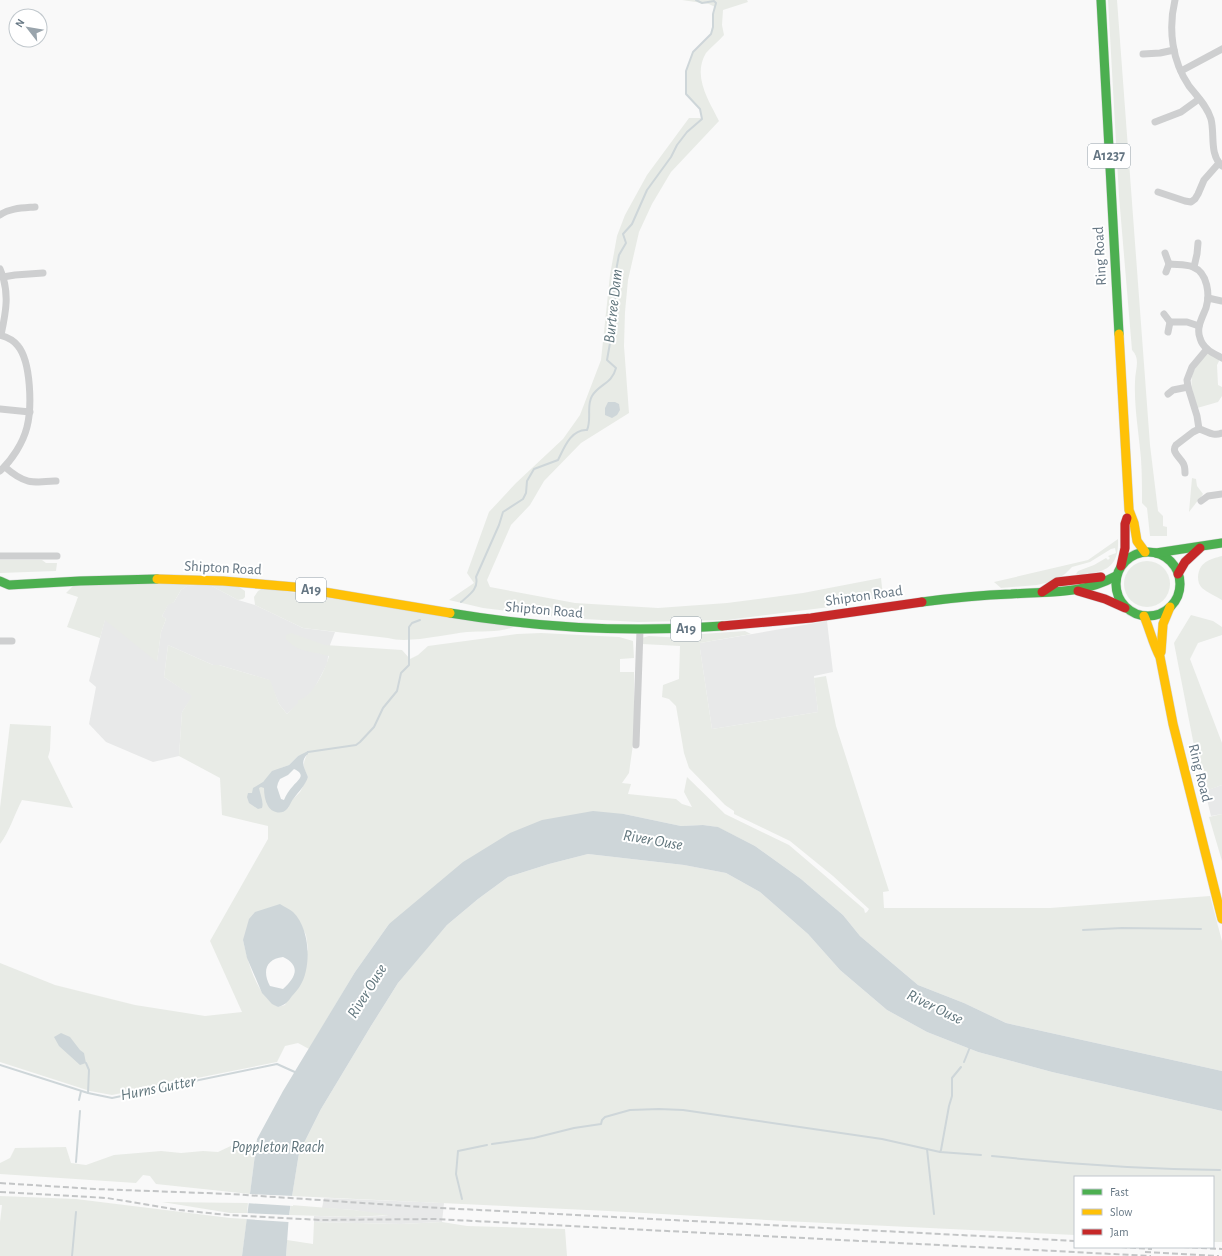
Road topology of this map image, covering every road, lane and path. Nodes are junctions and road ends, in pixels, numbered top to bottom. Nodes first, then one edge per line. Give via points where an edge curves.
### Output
1 (1101, 0) edge
2 (1175, 0) edge
3 (1222, 49) edge
4 (1174, 50) junction
5 (1143, 54) dead end
6 (1181, 71) junction
7 (1199, 99) junction
8 (1155, 122) dead end
9 (1221, 165) edge
10 (1158, 192) dead end
11 (35, 207) dead end
12 (0, 215) edge
13 (1198, 243) dead end
14 (1165, 253) dead end
15 (1169, 264) junction
16 (1194, 267) junction
17 (0, 270) edge
18 (1166, 272) dead end
19 (43, 273) dead end
20 (3, 277) junction
21 (1208, 298) junction
22 (1222, 301) edge
23 (1164, 314) dead end
24 (1170, 322) junction
25 (1199, 326) junction
26 (1168, 332) dead end
27 (0, 335) edge
28 (1206, 349) junction
29 (1222, 358) edge
30 (1188, 387) junction
31 (1168, 394) dead end
32 (0, 409) edge
33 (30, 412) junction
34 (1199, 429) junction
35 (1222, 433) edge
36 (2, 469) edge
37 (1185, 473) dead end
38 (56, 481) dead end
39 (1128, 489) junction
40 (1222, 494) edge
41 (1201, 501) dead end
42 (1129, 510) junction
43 (1222, 543) edge
44 (1200, 548) junction
45 (1145, 552) junction
46 (1159, 552) junction
47 (0, 556) edge
48 (57, 556) dead end
49 (1124, 556) junction
50 (1121, 566) junction
51 (1178, 574) junction
52 (1116, 576) junction
53 (4, 583) edge
54 (0, 590) edge
55 (1078, 591) junction
56 (1042, 592) junction
57 (1116, 604) junction
58 (1170, 607) junction
59 (1127, 609) junction
60 (1144, 616) junction
61 (640, 630) junction
62 (0, 640) edge
63 (12, 641) dead end
64 (1160, 657) junction
65 (1166, 692) junction
66 (636, 745) dead end
67 (1222, 919) edge

1 - 39 main road, Ring Road / A1237
2 - 4 street via 1171,23
3 - 6 street
4 - 5 street
4 - 6 street
6 - 7 street
7 - 8 street via 1181,112
7 - 9 street via 1211,119 1214,150
9 - 10 street via 1204,180 1191,202
11 - 12 street via 4,212
13 - 16 street
14 - 15 street
15 - 16 street
15 - 18 street
16 - 21 street via 1205,280
17 - 20 street
19 - 20 street
20 - 27 street via 7,302
21 - 22 street
21 - 25 street
23 - 24 street
24 - 25 street via 1187,322
24 - 26 street
25 - 28 street via 1199,338
27 - 33 street via 16,342 23,352 28,376
28 - 29 street
28 - 30 street via 1192,366 1187,380
30 - 31 street via 1173,390
30 - 34 street
32 - 33 street
33 - 36 street via 22,440
34 - 35 street via 1216,435
34 - 37 street via 1174,447 1174,451 1183,462
36 - 38 street via 26,481
39 - 42 main road, Ring Road / A1237
39 - 46 main road via 1138,508 1141,532 1150,546
40 - 41 street via 1207,493
42 - 45 main road, Ring Road / A1237 via 1137,541
42 - 49 main road, Ring Road / A1237 via 1125,524
43 - 44 main road
44 - 46 main road
44 - 51 main road via 1185,562
45 - 46 main road
45 - 50 main road via 1131,556
46 - 51 main road via 1176,568
47 - 48 street
49 - 50 main road, Ring Road / A1237
49 - 56 main road via 1114,569 1101,577 1057,582
50 - 52 main road
51 - 58 main road via 1180,590
52 - 55 main road, Shipton Road / A19 via 1099,585
52 - 59 main road via 1118,598
53 - 54 main road, Shipton Road / A19
53 - 61 main road, Shipton Road / A19 via 94,579 245,582 294,587 451,614 538,625
55 - 56 main road, Shipton Road / A19
55 - 57 main road, Shipton Road / A19
56 - 61 main road, Shipton Road / A19 via 958,598 752,624
57 - 59 main road, Shipton Road / A19
57 - 65 main road via 1140,625 1146,637 1155,673
58 - 60 main road via 1158,615
58 - 64 main road, Ring Road via 1162,624
59 - 60 main road
60 - 64 main road, Ring Road
61 - 66 street
62 - 63 street
64 - 65 main road, Ring Road
65 - 67 main road, Ring Road

